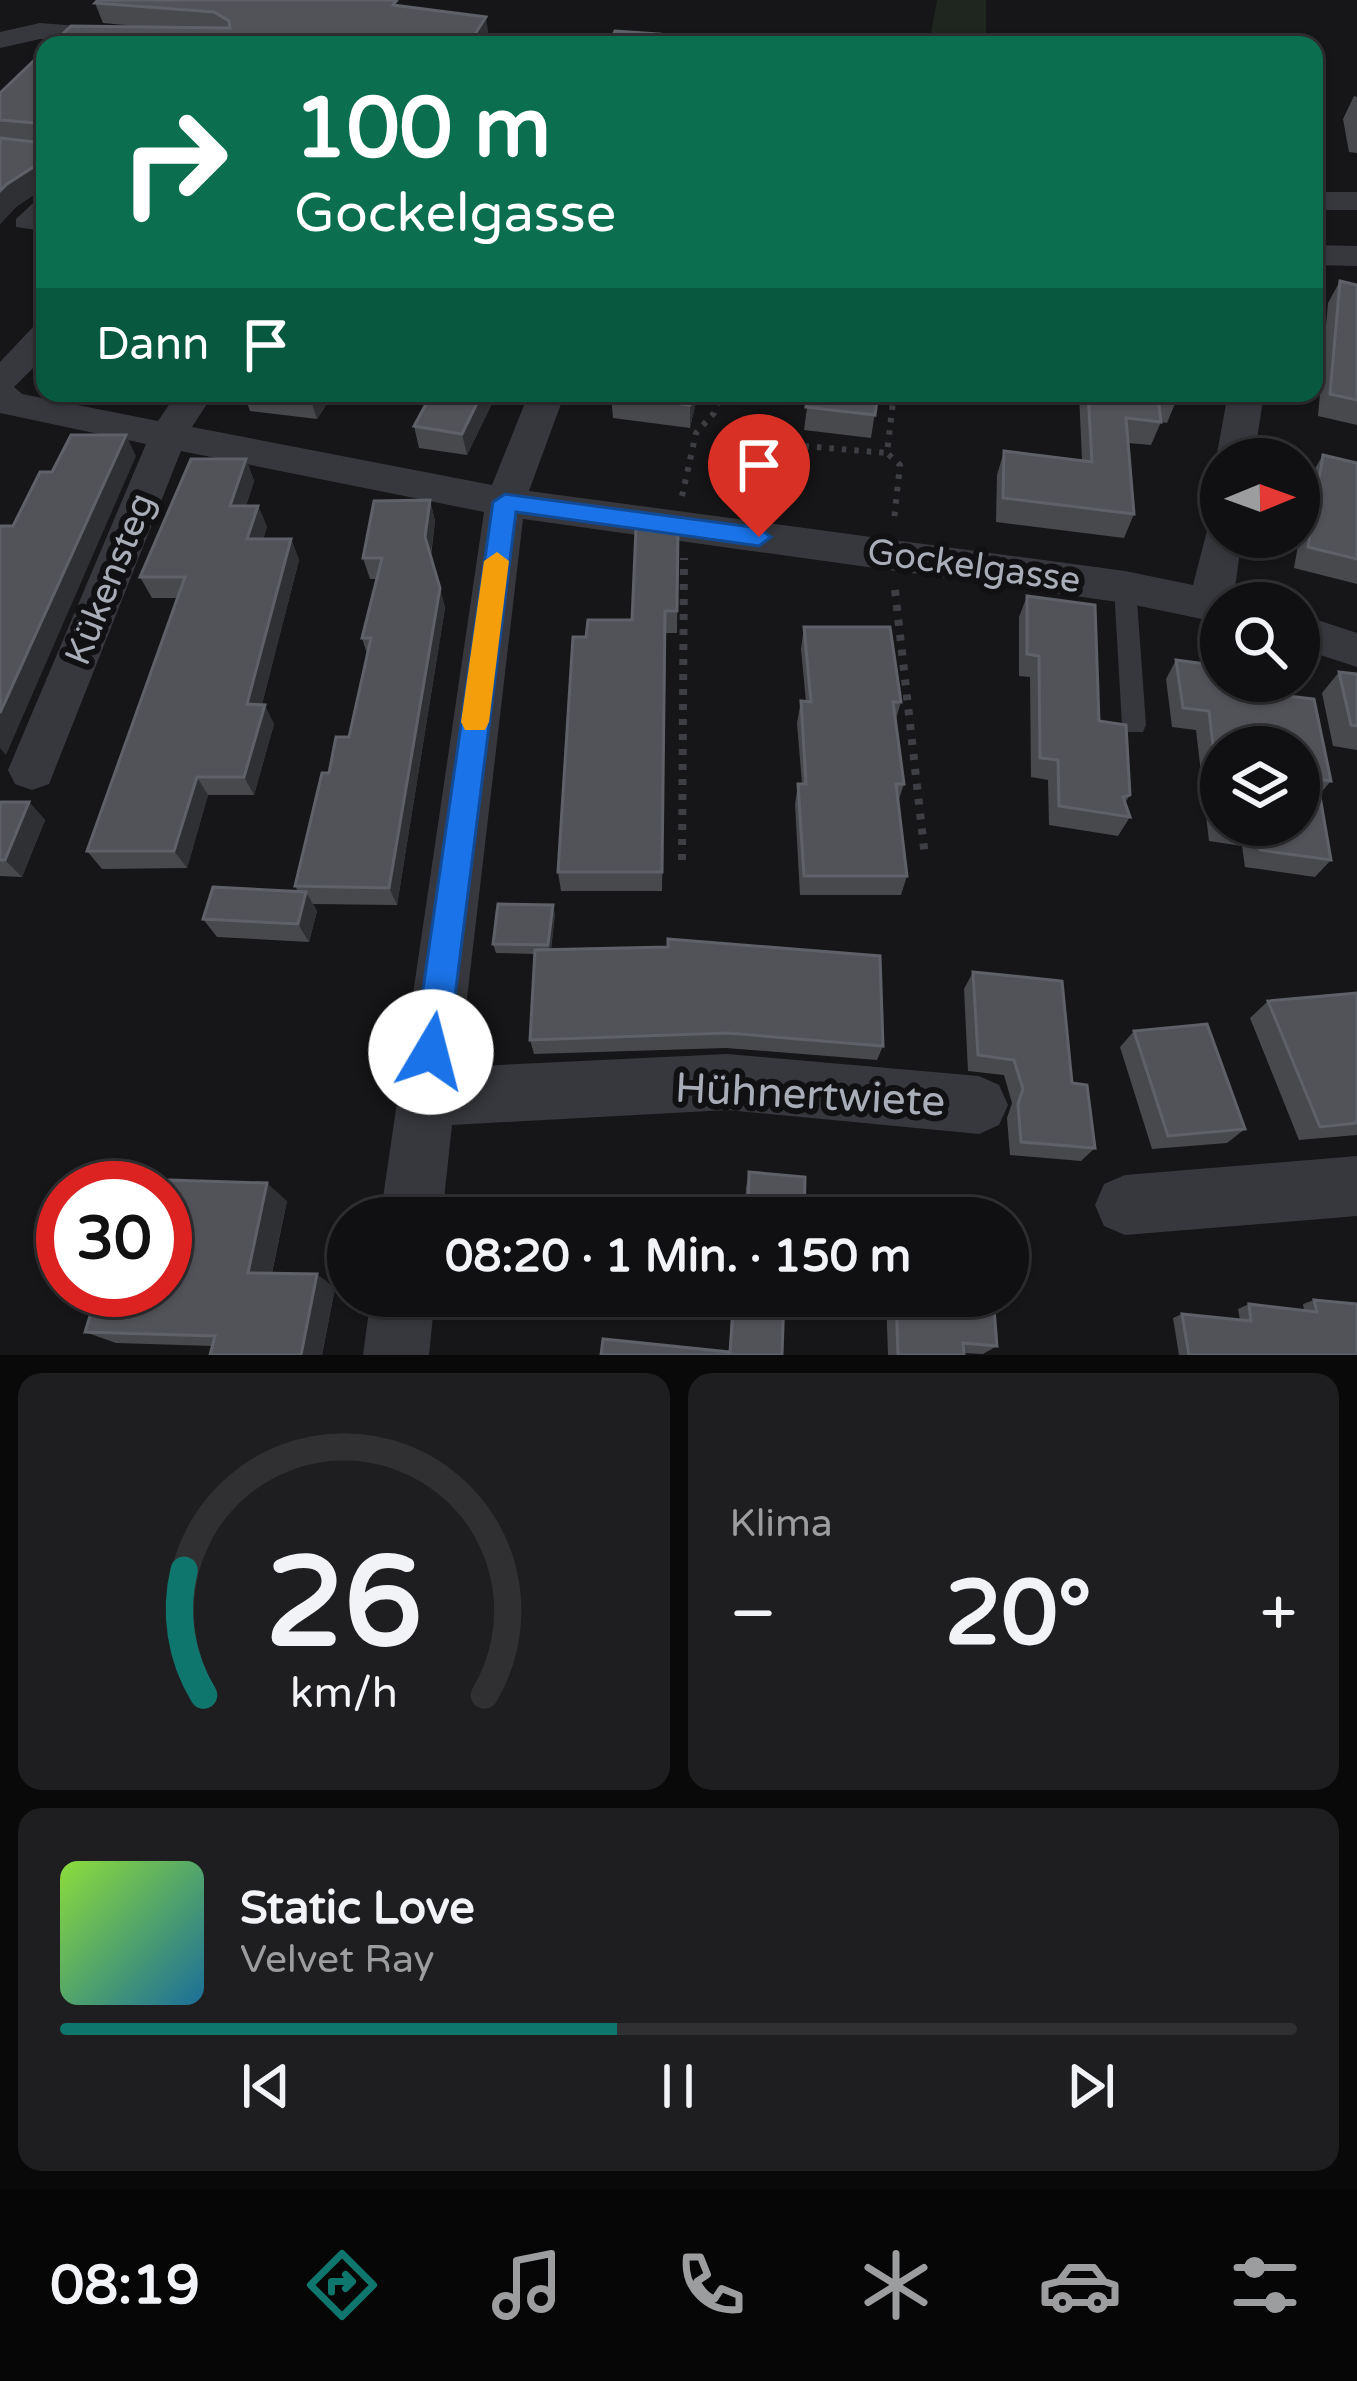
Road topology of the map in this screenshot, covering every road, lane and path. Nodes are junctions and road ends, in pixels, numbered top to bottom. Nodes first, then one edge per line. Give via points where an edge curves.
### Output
1 (104, 36) edge
2 (0, 40) edge
3 (1323, 201) edge
4 (1357, 202) edge
5 (36, 207) edge
6 (36, 225) edge
7 (1323, 255) edge
8 (1357, 256) edge
9 (36, 343) edge
10 (1, 379) edge
11 (190, 402) edge
12 (544, 402) edge
13 (718, 402) edge
14 (893, 402) edge
15 (1244, 402) edge
16 (170, 432) junction
17 (1238, 438) edge
18 (792, 446) dead end
19 (887, 453) junction
20 (505, 502) junction
21 (680, 526) junction
22 (891, 555) junction
23 (1125, 587) junction
24 (1200, 602) edge
25 (1320, 638) edge
26 (1357, 650) edge
27 (1134, 725) dead end
28 (32, 770) dead end
29 (925, 857) dead end
30 (682, 860) dead end
31 (425, 1098) junction
32 (979, 1105) dead end
33 (1357, 1186) edge
34 (413, 1197) edge
35 (1125, 1205) dead end
36 (401, 1317) edge
37 (396, 1355) edge

1 - 2 street via 40,31
3 - 4 street
5 - 6 lane via 22,223
7 - 8 street
9 - 10 street
10 - 16 street, Gockelgasse via 10,404
11 - 16 street, Kükensteg
12 - 20 street
13 - 21 path via 696,433
14 - 19 path
15 - 17 street
16 - 20 street, Gockelgasse
16 - 28 street, Kükensteg
18 - 19 path
19 - 22 path via 901,465
20 - 21 street, Gockelgasse
20 - 31 street
21 - 22 street, Gockelgasse
21 - 30 path
22 - 23 street, Gockelgasse
22 - 29 path
23 - 24 street, Gockelgasse
23 - 27 lane
25 - 26 street
31 - 32 street, Hühnertwiete via 727,1082
31 - 34 street
33 - 35 street
36 - 37 street

